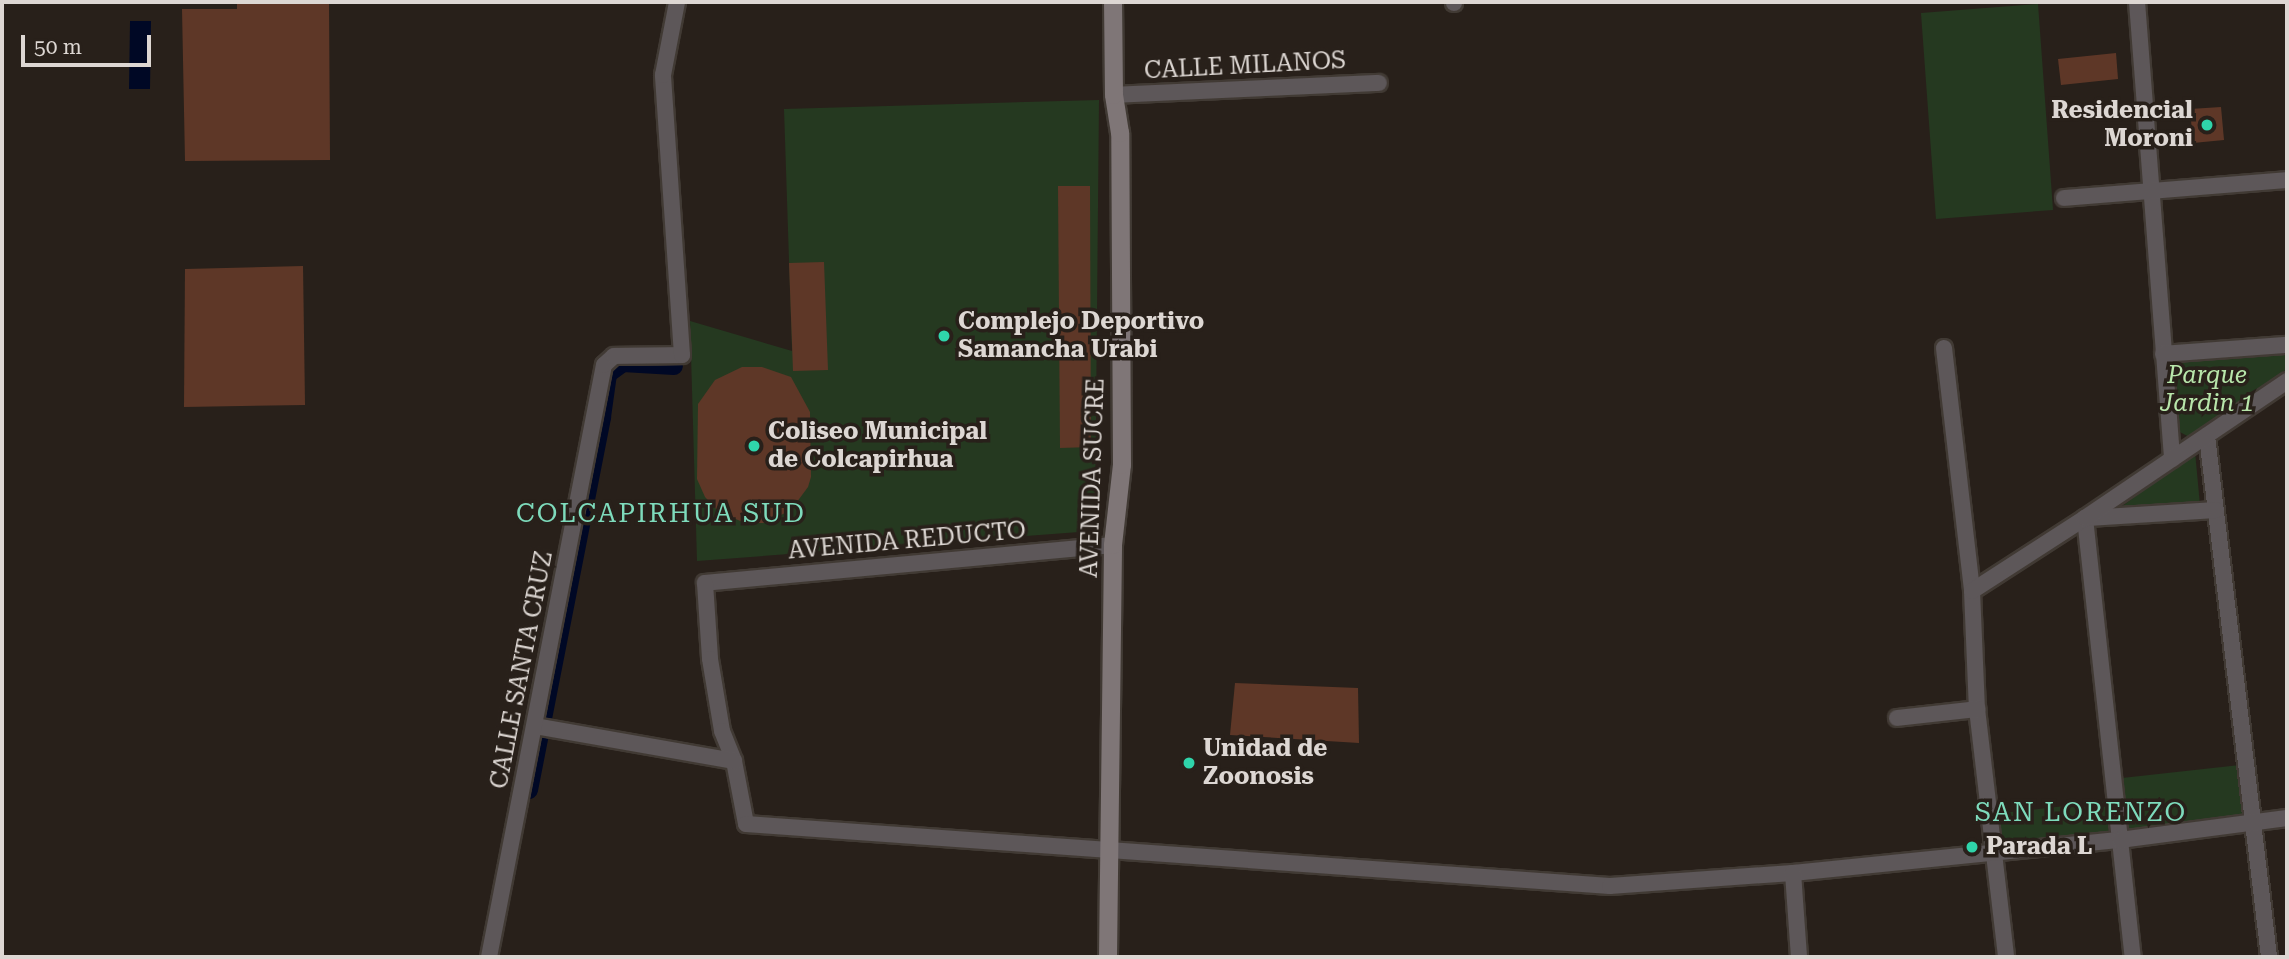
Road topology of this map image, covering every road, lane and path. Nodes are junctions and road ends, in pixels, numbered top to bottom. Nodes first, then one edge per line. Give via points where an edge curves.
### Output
1 (677, 2) edge
2 (1113, 2) edge
3 (2137, 2) edge
4 (1379, 83) dead end
5 (1114, 95) junction
6 (2287, 180) edge
7 (2152, 192) junction
8 (2064, 198) dead end
9 (2287, 345) edge
10 (1944, 348) dead end
11 (2163, 354) junction
12 (2287, 381) edge
13 (2207, 436) junction
14 (2172, 459) junction
15 (2216, 510) junction
16 (2085, 518) junction
17 (1113, 545) junction
18 (1972, 591) junction
19 (1976, 709) junction
20 (1898, 718) dead end
21 (535, 726) junction
22 (734, 761) junction
23 (2287, 818) edge
24 (2253, 822) junction
25 (2120, 840) junction
26 (1111, 852) junction
27 (1994, 852) junction
28 (1793, 873) junction
29 (489, 957) edge
30 (1108, 957) edge
31 (1799, 957) edge
32 (2006, 957) edge
33 (2133, 957) edge
34 (2269, 957) edge

1 - 21 street, CALLE SANTA CRUZ via 663,75 682,355 614,356 604,365
2 - 5 street, AVENIDA SUCRE
3 - 7 street
4 - 5 street, CALLE MILANOS
5 - 17 street, AVENIDA SUCRE via 1119,134 1122,465
6 - 7 street
7 - 8 street
7 - 11 street
9 - 11 street
10 - 18 street
11 - 14 street
12 - 13 street
13 - 14 street
13 - 15 street
14 - 16 street
15 - 16 street
15 - 24 street
16 - 18 street
16 - 25 street
17 - 22 street, AVENIDA REDUCTO via 705,583 709,659 722,731
17 - 26 street, AVENIDA SUCRE
18 - 19 street
19 - 20 street
19 - 27 street
21 - 22 street
21 - 29 street, CALLE SANTA CRUZ
22 - 26 street via 746,824
23 - 24 street
24 - 25 street
24 - 34 street
25 - 27 street
25 - 33 street
26 - 28 street via 1609,886
26 - 30 street, AVENIDA SUCRE
27 - 28 street
27 - 32 street
28 - 31 street

